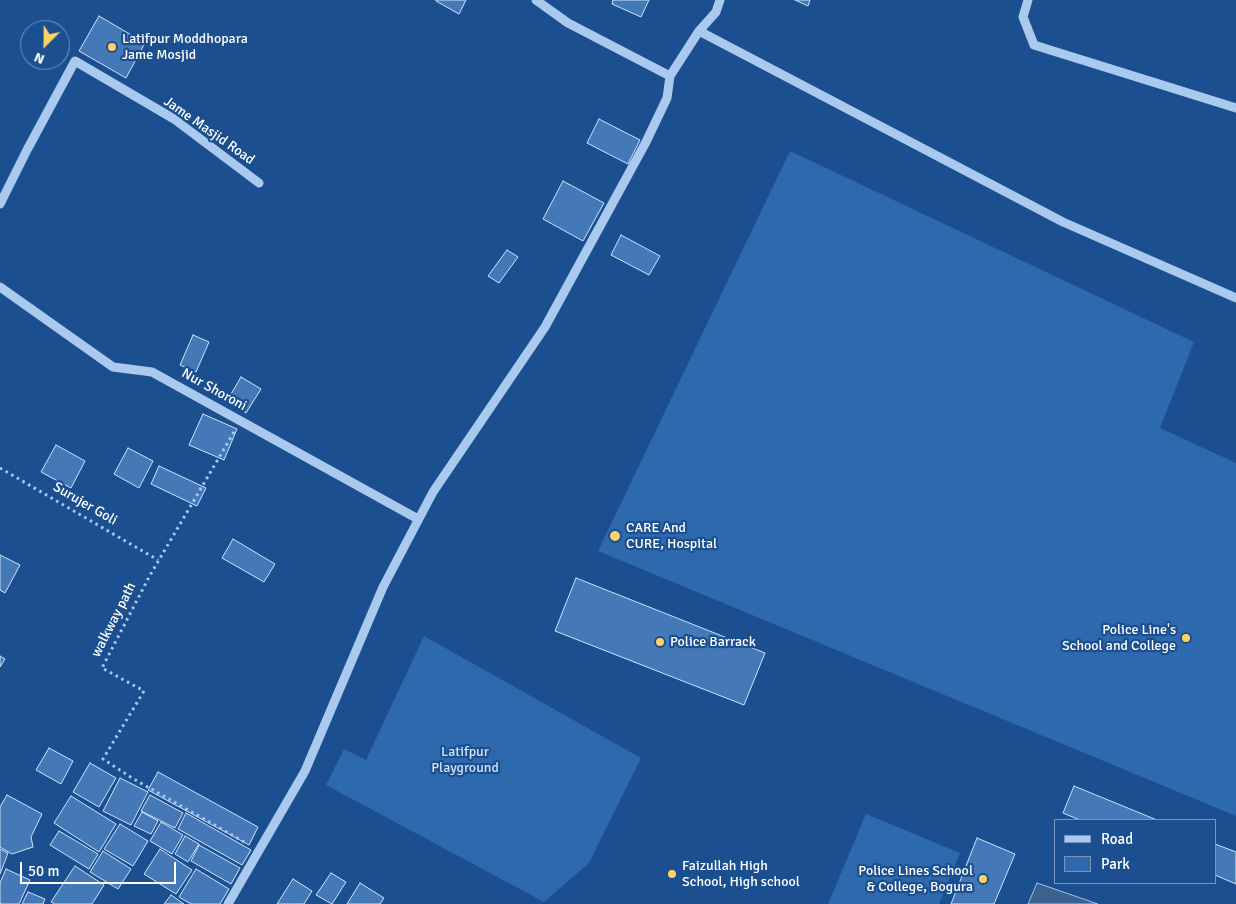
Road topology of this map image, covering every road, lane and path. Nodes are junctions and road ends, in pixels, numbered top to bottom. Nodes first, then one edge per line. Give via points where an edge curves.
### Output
1 (536, 0) edge
2 (720, 0) edge
3 (1028, 0) edge
4 (699, 32) junction
5 (670, 76) junction
6 (1236, 108) edge
7 (259, 183) dead end
8 (0, 204) edge
9 (0, 287) edge
10 (1236, 298) edge
11 (241, 421) junction
12 (0, 468) edge
13 (418, 519) junction
14 (158, 560) junction
15 (258, 849) junction
16 (228, 904) edge

1 - 5 street via 568,23
2 - 4 street via 716,12
3 - 6 street via 1023,17 1034,44
4 - 5 street
4 - 10 street via 1063,222
5 - 13 street via 667,98 646,142 545,327
7 - 8 street, Jame Masjid Road via 174,120 75,61
9 - 11 street, Nur Shoroni via 113,368 152,372
11 - 13 street, Nur Shoroni
11 - 14 path, walkway path
12 - 14 path, Surujer Goli
13 - 15 street via 383,587 305,771
14 - 15 path, walkway path via 102,668 144,690 103,759
15 - 16 street

